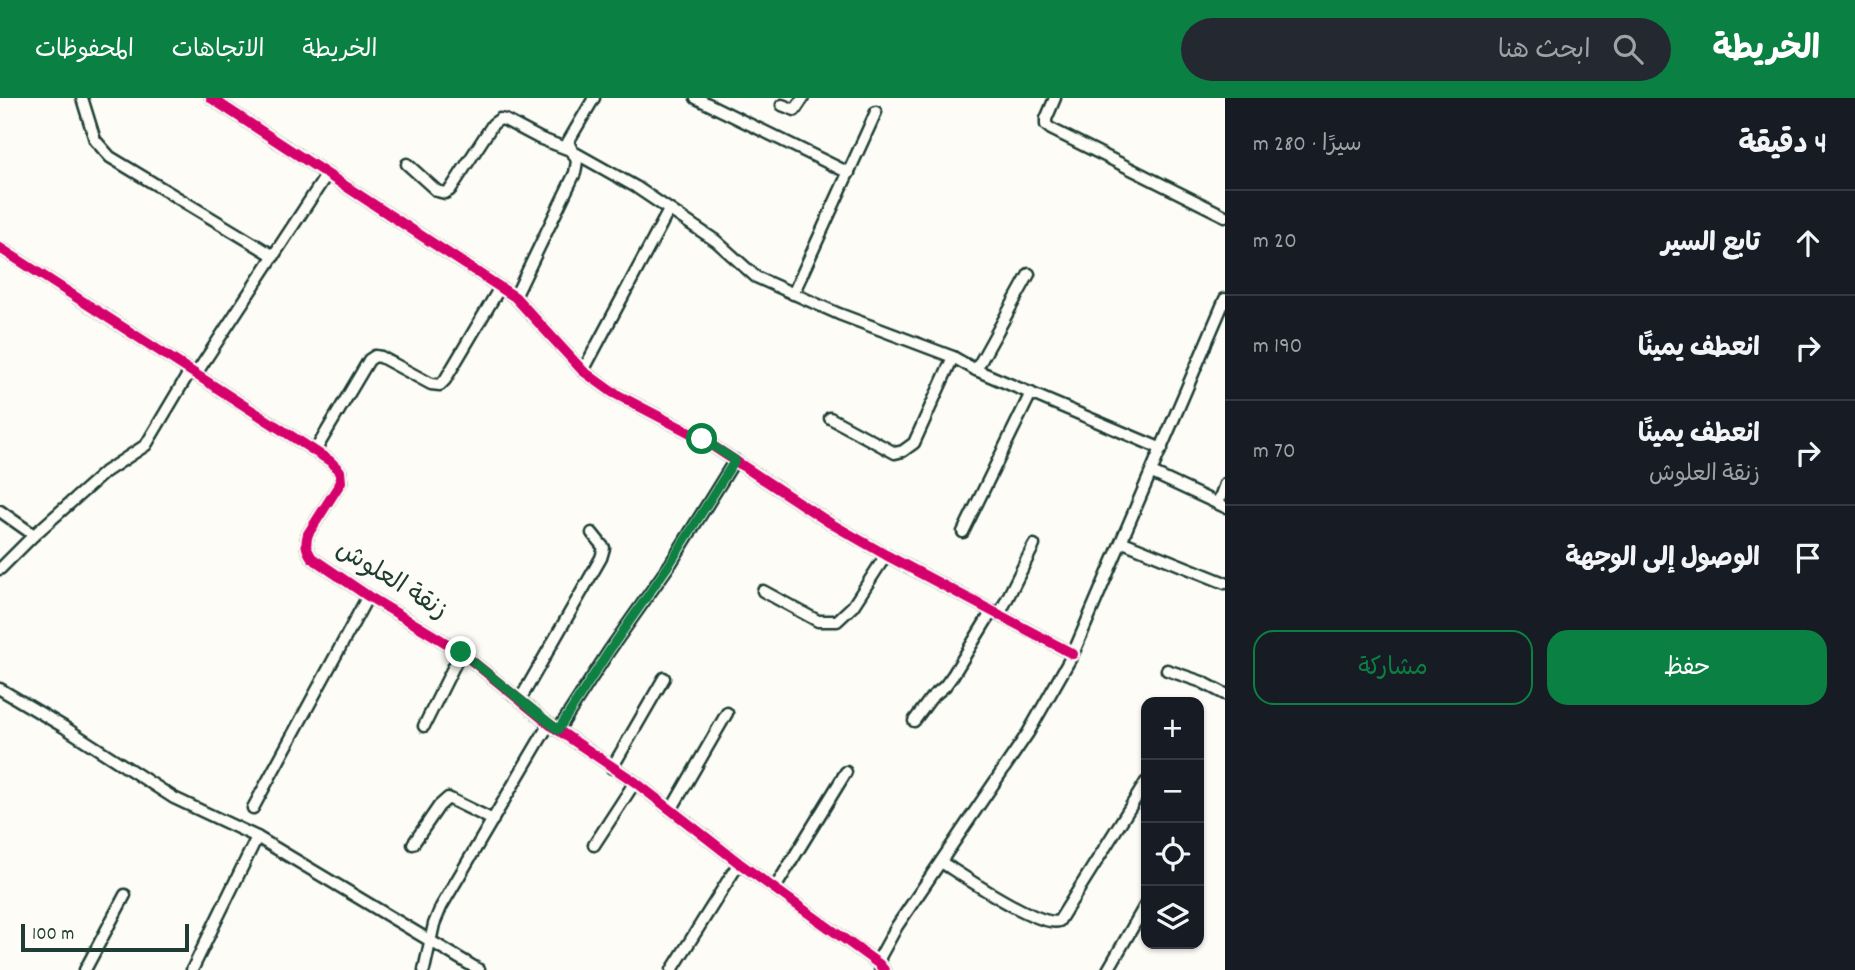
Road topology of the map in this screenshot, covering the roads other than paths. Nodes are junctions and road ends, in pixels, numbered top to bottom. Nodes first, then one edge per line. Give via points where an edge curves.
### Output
1 (82, 98) edge
2 (211, 98) edge
3 (593, 98) edge
4 (695, 98) edge
5 (803, 98) edge
6 (1055, 98) edge
7 (782, 105) dead end
8 (876, 111) dead end
9 (570, 150) junction
10 (407, 164) dead end
11 (849, 173) junction
12 (327, 174) junction
13 (669, 210) junction
14 (1225, 216) edge
15 (0, 248) edge
16 (274, 256) junction
17 (1029, 274) dead end
18 (499, 289) junction
19 (793, 294) junction
20 (514, 297) junction
21 (1225, 299) edge
22 (953, 357) junction
23 (976, 369) junction
24 (583, 371) junction
25 (193, 372) junction
26 (1031, 393) junction
27 (830, 418) dead end
28 (1162, 449) junction
29 (315, 452) junction
30 (735, 460) junction
31 (1152, 473) junction
32 (1225, 484) edge
33 (1221, 505) edge
34 (0, 511) edge
35 (592, 533) dead end
36 (963, 533) dead end
37 (34, 535) junction
38 (1123, 542) junction
39 (1034, 545) dead end
40 (886, 555) junction
41 (0, 569) edge
42 (1225, 583) edge
43 (763, 591) dead end
44 (368, 596) junction
45 (995, 613) junction
46 (461, 652) junction
47 (1073, 654) junction
48 (1167, 670) dead end
49 (664, 678) dead end
50 (0, 689) edge
51 (1225, 694) edge
52 (521, 698) junction
53 (727, 713) dead end
54 (914, 721) dead end
55 (424, 726) dead end
56 (554, 727) junction
57 (612, 768) junction
58 (846, 772) dead end
59 (635, 782) junction
60 (1141, 790) edge
61 (253, 808) dead end
62 (671, 810) junction
63 (492, 820) junction
64 (257, 837) junction
65 (413, 844) dead end
66 (594, 845) dead end
67 (941, 862) junction
68 (739, 863) junction
69 (775, 888) junction
70 (125, 895) dead end
71 (1141, 913) edge
72 (431, 940) junction
73 (881, 968) edge
74 (85, 970) edge
75 (192, 970) edge
76 (424, 970) edge
77 (479, 970) edge
78 (672, 970) edge
79 (1108, 970) edge

1 - 16 street via 95,140 110,157
2 - 12 street
3 - 9 street via 570,136
4 - 11 street
5 - 7 street via 795,110
6 - 14 street via 1046,119 1051,129
8 - 11 street
9 - 10 street via 500,119 445,193
9 - 13 street
9 - 20 street via 577,161 575,173
11 - 19 street
12 - 16 street
12 - 18 street
13 - 19 street via 716,241 756,276
13 - 24 street
15 - 25 street, زنقة العلوش
16 - 25 street
17 - 23 street
18 - 20 street
18 - 29 street via 440,384 431,384 381,357 369,360
19 - 22 street
20 - 24 street
21 - 28 street
22 - 23 street
22 - 27 street via 914,443 903,452 895,453
23 - 26 street
24 - 30 street via 612,393
25 - 29 street, زنقة العلوش
25 - 37 street via 146,445 105,472
26 - 28 street
26 - 36 street
28 - 31 street
29 - 44 street, زنقة العلوش via 337,467 341,482 307,534 307,550
30 - 40 street
30 - 56 street via 671,562
31 - 33 street
31 - 38 street
32 - 33 street
34 - 37 street
35 - 52 street via 604,548 601,558
37 - 41 street
38 - 42 street
38 - 47 street
39 - 45 street
40 - 43 street via 853,606 837,621 818,621
40 - 45 street
44 - 46 street, زنقة العلوش
44 - 61 street
45 - 47 street
45 - 54 street via 953,675
46 - 52 street, زنقة العلوش
46 - 55 street
47 - 67 street via 1028,733
48 - 51 street
49 - 57 street
50 - 64 street via 174,798
52 - 56 street, زنقة العلوش
53 - 62 street
56 - 57 street, زنقة العلوش
56 - 63 street
57 - 59 street, زنقة العلوش
58 - 69 street
59 - 62 street, زنقة العلوش
59 - 66 street
60 - 67 street via 1059,921 1035,919
62 - 68 street, زنقة العلوش
63 - 65 street via 449,798
63 - 72 street via 441,907
64 - 72 street
64 - 75 street
67 - 73 street via 897,926
68 - 69 street, زنقة العلوش
68 - 78 street
69 - 73 street, زنقة العلوش
70 - 74 street
71 - 79 street
72 - 76 street
72 - 77 street

